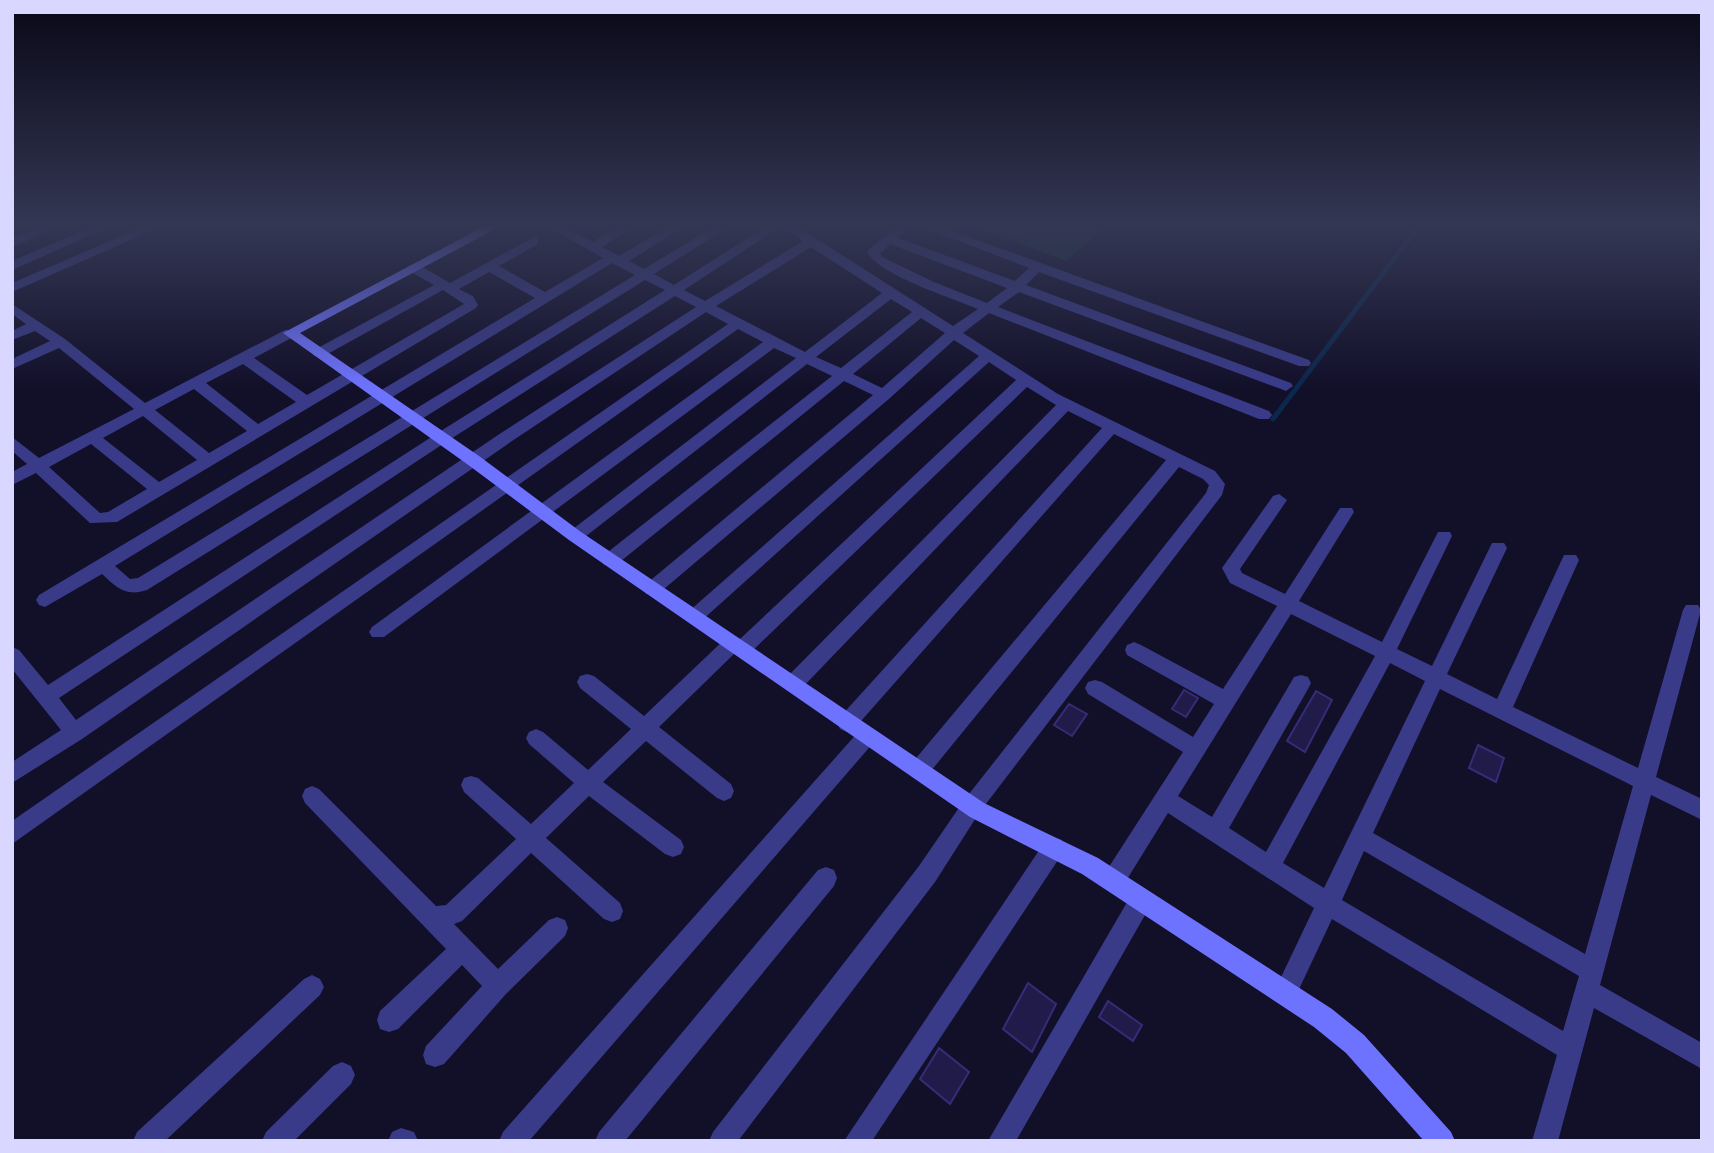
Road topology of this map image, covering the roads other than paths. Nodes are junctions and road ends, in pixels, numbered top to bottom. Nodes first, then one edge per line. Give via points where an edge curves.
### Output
1 (29, 281) edge
2 (390, 281) edge
3 (436, 281) edge
4 (459, 281) edge
5 (515, 281) edge
6 (577, 281) edge
7 (632, 281) edge
8 (656, 281) edge
9 (692, 281) edge
10 (746, 281) edge
11 (872, 281) edge
12 (922, 281) edge
13 (999, 281) edge
14 (1022, 281) edge
15 (1075, 281) edge
16 (446, 287) junction
17 (1015, 287) junction
18 (12, 288) edge
19 (676, 291) junction
20 (891, 292) junction
21 (545, 298) junction
22 (705, 305) junction
23 (12, 308) edge
24 (990, 308) junction
25 (921, 312) junction
26 (738, 323) junction
27 (36, 325) junction
28 (956, 331) junction
29 (290, 333) junction
30 (12, 336) edge
31 (60, 342) junction
32 (773, 342) junction
33 (318, 353) junction
34 (988, 356) junction
35 (243, 357) junction
36 (804, 358) junction
37 (1304, 363) dead end
38 (12, 365) edge
39 (843, 375) junction
40 (352, 377) junction
41 (1025, 380) junction
42 (196, 383) junction
43 (1286, 386) dead end
44 (885, 395) junction
45 (381, 396) junction
46 (308, 403) junction
47 (1066, 404) junction
48 (145, 410) junction
49 (1264, 415) dead end
50 (412, 417) junction
51 (1112, 427) junction
52 (258, 432) junction
53 (92, 437) junction
54 (441, 438) junction
55 (12, 442) edge
56 (1176, 458) junction
57 (473, 460) junction
58 (208, 461) junction
59 (37, 466) junction
60 (12, 479) edge
61 (508, 485) junction
62 (158, 490) junction
63 (1279, 500) dead end
64 (541, 510) junction
65 (1346, 512) dead end
66 (575, 536) junction
67 (1444, 536) dead end
68 (1497, 548) dead end
69 (610, 560) junction
70 (1570, 560) dead end
71 (103, 565) junction
72 (652, 589) junction
73 (46, 600) dead end
74 (1287, 605) junction
75 (1692, 610) dead end
76 (694, 617) junction
77 (378, 632) dead end
78 (737, 646) junction
79 (1134, 650) dead end
80 (1385, 653) junction
81 (12, 655) edge
82 (1436, 677) junction
83 (586, 682) dead end
84 (1301, 683) dead end
85 (793, 684) junction
86 (1095, 688) dead end
87 (45, 697) junction
88 (1227, 701) junction
89 (1502, 710) junction
90 (847, 723) junction
91 (645, 728) junction
92 (75, 733) junction
93 (867, 736) junction
94 (536, 738) dead end
95 (1196, 749) junction
96 (919, 770) junction
97 (12, 774) edge
98 (1644, 782) junction
99 (588, 783) junction
100 (471, 785) dead end
101 (724, 791) dead end
102 (312, 796) dead end
103 (1165, 799) junction
104 (1702, 810) edge
105 (980, 811) junction
106 (1216, 831) junction
107 (12, 834) edge
108 (1360, 837) junction
109 (531, 839) junction
110 (673, 847) dead end
111 (1054, 847) junction
112 (1270, 866) junction
113 (826, 878) dead end
114 (1113, 881) junction
115 (1142, 900) junction
116 (1328, 904) junction
117 (612, 911) dead end
118 (428, 914) junction
119 (557, 928) dead end
120 (462, 949) junction
121 (1589, 980) junction
122 (498, 986) junction
123 (312, 987) dead end
124 (1285, 994) junction
125 (388, 1020) dead end
126 (1570, 1049) junction
127 (435, 1055) dead end
128 (1702, 1057) edge
129 (342, 1075) dead end
130 (146, 1141) edge
131 (275, 1141) edge
132 (512, 1141) edge
133 (608, 1141) edge
134 (722, 1141) edge
135 (858, 1141) edge
136 (1001, 1141) edge
137 (1442, 1141) edge
138 (1545, 1141) edge

1 - 18 street
2 - 29 street
3 - 16 street
4 - 16 street
5 - 21 street
6 - 21 street
7 - 50 street
8 - 19 street
9 - 19 street
10 - 22 street
11 - 20 street
12 - 24 street
13 - 17 street
14 - 17 street
15 - 37 street
16 - 33 street
16 - 40 street via 471,305
17 - 24 street
17 - 43 street
19 - 22 street
19 - 54 street
20 - 25 street
20 - 36 street
21 - 45 street
22 - 26 street
22 - 57 street
23 - 27 street
24 - 28 street
24 - 49 street
25 - 28 street
25 - 39 street
26 - 32 street
26 - 61 street
27 - 30 street
27 - 31 street
28 - 34 street
28 - 44 street
29 - 33 street
29 - 35 street
31 - 38 street
31 - 48 street
32 - 36 street
32 - 64 street
33 - 40 street
34 - 41 street
34 - 76 street
35 - 42 street
35 - 46 street
36 - 39 street
36 - 66 street
39 - 44 street
39 - 69 street
40 - 45 street
40 - 46 street
41 - 47 street
41 - 78 street
42 - 48 street
42 - 52 street
44 - 72 street
45 - 50 street
45 - 71 street
46 - 52 street
47 - 51 street
47 - 85 street
48 - 53 street
48 - 58 street
50 - 54 street
50 - 71 street via 141,584 126,586
51 - 56 street
51 - 90 street
52 - 58 street
53 - 59 street
53 - 62 street
54 - 57 street
54 - 87 street
55 - 59 street
56 - 96 street
56 - 105 street via 1215,479 1214,495
57 - 61 street
57 - 92 street
58 - 62 street
59 - 60 street
59 - 62 street via 96,519
61 - 64 street
61 - 107 street
63 - 74 street via 1231,573
64 - 66 street
64 - 77 street
65 - 74 street
66 - 69 street
67 - 80 street
68 - 82 street
69 - 72 street
70 - 89 street
71 - 73 street
72 - 76 street
74 - 80 street
74 - 88 street
75 - 98 street
76 - 78 street
78 - 85 street
78 - 91 street
79 - 88 street
80 - 82 street
80 - 112 street
81 - 87 street
82 - 89 street
82 - 108 street
83 - 91 street
84 - 106 street
85 - 90 street
86 - 95 street
87 - 92 street
88 - 95 street
89 - 98 street
90 - 93 street
91 - 99 street
91 - 101 street
92 - 97 street
93 - 96 street
93 - 132 street
94 - 99 street
95 - 103 street
96 - 105 street
98 - 104 street
98 - 121 street
99 - 109 street
99 - 110 street
100 - 109 street
102 - 118 street
103 - 106 street
103 - 114 street
105 - 111 street
105 - 134 street
106 - 112 street
108 - 116 street
108 - 121 street
109 - 117 street
109 - 118 street via 454,913 440,919
111 - 114 street
111 - 135 street
112 - 116 street
113 - 133 street
114 - 115 street
115 - 124 street
115 - 136 street
116 - 124 street
116 - 126 street
118 - 120 street
119 - 122 street
120 - 122 street
120 - 125 street
121 - 126 street
121 - 128 street
122 - 127 street
123 - 130 street
124 - 137 street via 1355,1044
126 - 138 street
129 - 131 street

